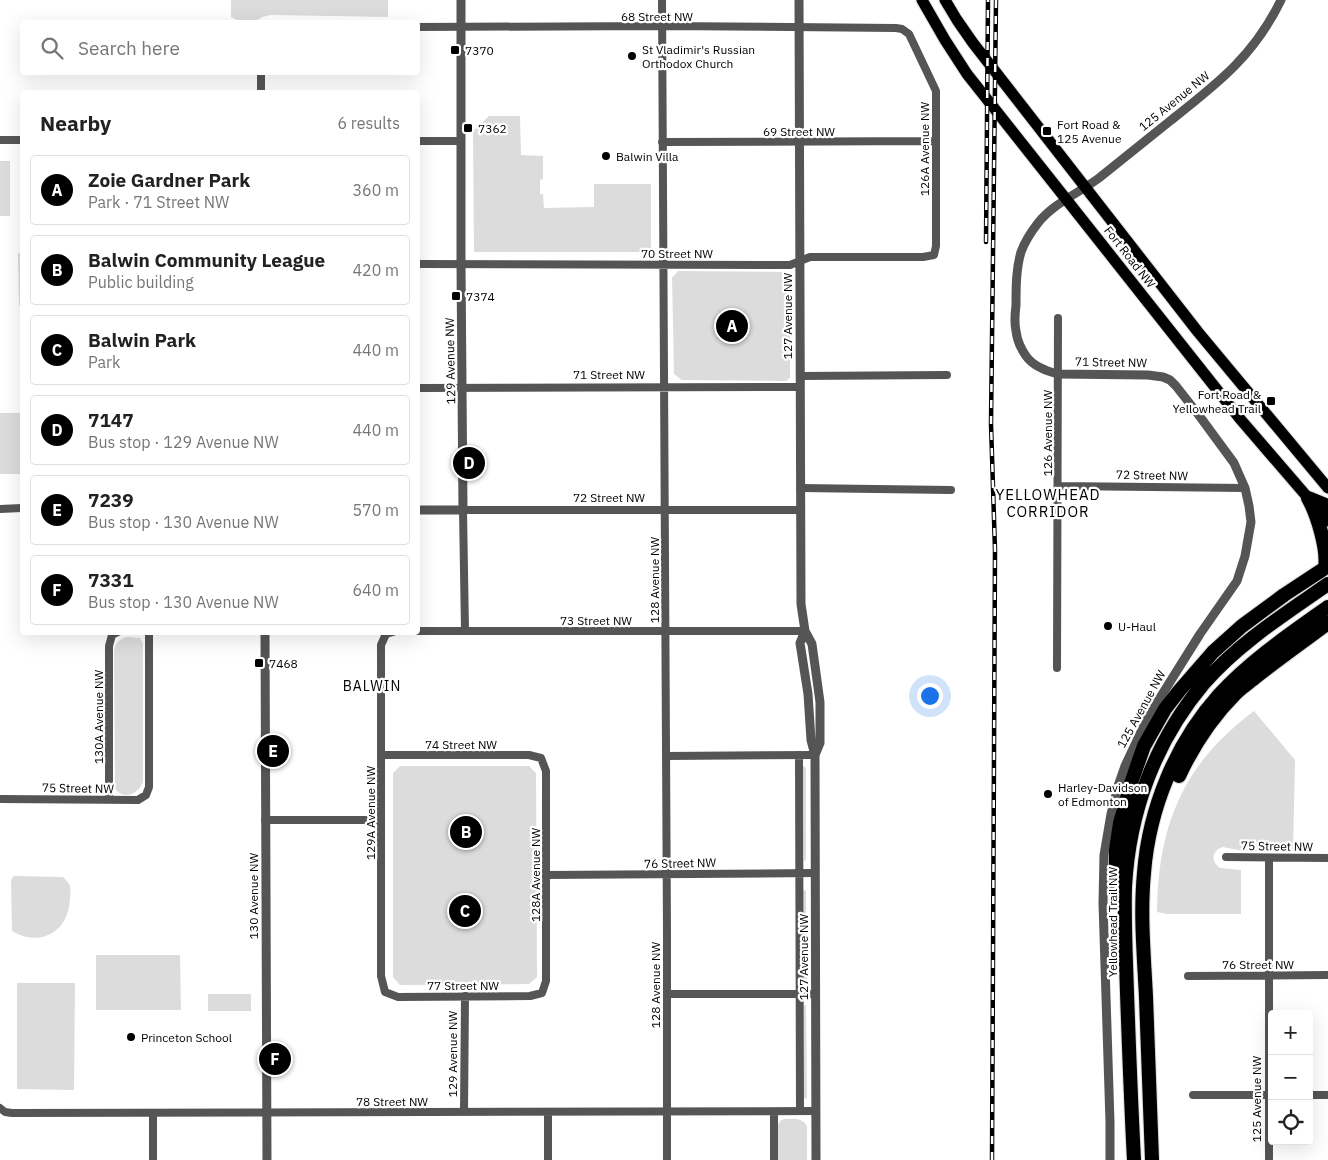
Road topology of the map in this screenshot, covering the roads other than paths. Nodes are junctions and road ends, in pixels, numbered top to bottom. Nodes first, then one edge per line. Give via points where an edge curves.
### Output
1 (461, 0) edge
2 (662, 0) edge
3 (799, 0) edge
4 (922, 0) edge
5 (945, 0) edge
6 (1281, 0) edge
7 (662, 26) junction
8 (420, 27) edge
9 (461, 28) junction
10 (799, 28) junction
11 (896, 28) joint
12 (261, 75) edge
13 (261, 90) edge
14 (0, 140) edge
15 (20, 140) edge
16 (420, 141) edge
17 (935, 141) junction
18 (461, 142) junction
19 (662, 142) junction
20 (799, 142) junction
21 (1085, 187) junction
22 (1067, 199) junction
23 (934, 255) joint
24 (799, 261) junction
25 (420, 264) edge
26 (461, 264) junction
27 (663, 264) junction
28 (1058, 318) dead end
29 (1058, 374) junction
30 (947, 375) dead end
31 (800, 376) junction
32 (1163, 377) joint
33 (664, 387) junction
34 (800, 387) junction
35 (420, 388) edge
36 (462, 388) junction
37 (1058, 486) junction
38 (800, 488) junction
39 (1245, 488) junction
40 (1328, 488) edge
41 (951, 490) dead end
42 (1308, 498) junction
43 (1328, 506) edge
44 (20, 508) edge
45 (0, 509) edge
46 (420, 510) edge
47 (464, 510) junction
48 (664, 510) junction
49 (800, 510) junction
50 (1328, 521) edge
51 (1327, 567) edge
52 (1328, 584) edge
53 (1328, 607) edge
54 (1328, 623) edge
55 (465, 631) junction
56 (805, 631) junction
57 (420, 632) edge
58 (665, 632) junction
59 (114, 635) edge
60 (149, 635) edge
61 (265, 635) edge
62 (388, 635) edge
63 (1057, 668) dead end
64 (381, 755) junction
65 (799, 755) junction
66 (815, 755) junction
67 (666, 756) junction
68 (541, 758) joint
69 (0, 799) edge
70 (109, 800) junction
71 (266, 820) junction
72 (381, 820) junction
73 (1226, 857) dead end
74 (1269, 858) junction
75 (1328, 858) edge
76 (815, 873) junction
77 (799, 874) junction
78 (546, 875) junction
79 (666, 875) junction
80 (1144, 944) junction
81 (1125, 945) junction
82 (1328, 975) edge
83 (1188, 976) dead end
84 (1269, 976) junction
85 (385, 992) joint
86 (542, 993) joint
87 (667, 994) junction
88 (799, 994) junction
89 (815, 994) junction
90 (464, 996) junction
91 (1270, 1055) edge
92 (1193, 1095) dead end
93 (1268, 1095) edge
94 (1313, 1095) edge
95 (1328, 1095) edge
96 (1270, 1100) edge
97 (0, 1108) edge
98 (800, 1111) junction
99 (816, 1111) junction
100 (153, 1112) junction
101 (266, 1112) junction
102 (464, 1112) junction
103 (548, 1112) junction
104 (666, 1112) junction
105 (774, 1112) junction
106 (153, 1160) edge
107 (267, 1160) edge
108 (548, 1160) edge
109 (666, 1160) edge
110 (774, 1160) edge
111 (816, 1160) edge
112 (1110, 1160) edge
113 (1134, 1160) edge
114 (1153, 1160) edge
115 (1269, 1160) edge

1 - 9 street, 129 Avenue NW
2 - 7 street, 128 Avenue NW
3 - 10 street, 127 Avenue NW
4 - 22 main road, Fort Road NW via 968,74
5 - 21 main road, Fort Road NW via 973,43
6 - 21 street, 125 Avenue NW via 1262,34 1232,70
7 - 9 street, 68 Street NW
7 - 10 street, 68 Street NW
7 - 19 street, 128 Avenue NW
8 - 9 street, 68 Street NW
9 - 18 street, 129 Avenue NW
10 - 11 street, 68 Street NW
10 - 20 street, 127 Avenue NW
11 - 17 street, 126A Avenue NW via 909,34 936,91
12 - 13 street
14 - 15 street
16 - 18 street
17 - 20 street, 69 Street NW
17 - 23 street, 126A Avenue NW
18 - 26 street, 129 Avenue NW
19 - 20 street, 69 Street NW
19 - 27 street, 128 Avenue NW
20 - 24 street, 127 Avenue NW
21 - 22 street, 125 Avenue NW
21 - 40 main road, Fort Road NW via 1213,351
22 - 29 street, 125 Avenue NW via 1046,215 1029,235 1021,252 1016,281 1018,341 1026,356 1039,367
22 - 42 main road, Fort Road NW via 1250,432
23 - 24 street, 70 Street NW via 810,257
24 - 27 street, 70 Street NW via 790,265
24 - 31 street, 127 Avenue NW
25 - 26 street, 70 Street NW
26 - 27 street, 70 Street NW
26 - 36 street, 129 Avenue NW
27 - 33 street, 128 Avenue NW
28 - 29 street, 126 Avenue NW
29 - 32 street, 71 Street NW via 1148,374
29 - 37 street, 126 Avenue NW
30 - 31 street
31 - 34 street, 127 Avenue NW
32 - 39 street, 125 Avenue NW via 1176,386 1198,414 1234,463
33 - 34 street, 71 Street NW
33 - 36 street, 71 Street NW
33 - 48 street, 128 Avenue NW
34 - 38 street, 127 Avenue NW
35 - 36 street, 71 Street NW
36 - 47 street, 129 Avenue NW
37 - 39 street, 72 Street NW
37 - 63 street, 126 Avenue NW
38 - 41 street
38 - 49 street, 127 Avenue NW
39 - 112 street, 125 Avenue NW via 1251,522 1237,581 1148,717 1125,766 1111,814 1104,855 1103,903
42 - 43 highway
42 - 50 main road, Fort Road NW
42 - 51 highway via 1325,550
44 - 45 street
46 - 47 street, 72 Street NW
47 - 48 street, 72 Street NW
47 - 55 street, 129 Avenue NW
48 - 49 street, 72 Street NW
48 - 58 street, 128 Avenue NW
49 - 56 street, 127 Avenue NW via 801,604
51 - 81 highway via 1284,594 1213,652 1165,709 1144,746 1120,823 1116,850 1116,883
52 - 81 highway, Yellowhead Trail NW via 1224,663 1191,699 1162,745 1140,796 1130,843 1125,887
53 - 80 highway via 1260,655 1241,673 1202,716 1181,749 1150,828 1144,874
54 - 80 highway via 1236,693 1213,720 1184,764 1159,830
55 - 57 street, 73 Street NW
55 - 58 street, 73 Street NW
56 - 58 street, 73 Street NW
56 - 66 street, 127 Avenue NW via 812,644 820,702 820,742
58 - 67 street, 128 Avenue NW
59 - 70 street, 130A Avenue NW via 109,646
60 - 70 street, 75 Street NW via 149,787 146,795 138,800
61 - 71 street, 130 Avenue NW
62 - 64 street, 129A Avenue NW via 381,645
64 - 68 street, 74 Street NW
64 - 72 street, 129A Avenue NW
65 - 66 street
65 - 67 street
65 - 77 street, 127 Avenue NW
66 - 76 street, 127 Avenue NW
67 - 79 street, 128 Avenue NW
68 - 78 street, 128A Avenue NW via 546,771
69 - 70 street, 75 Street NW
71 - 72 street
71 - 101 street, 130 Avenue NW
72 - 85 street, 129A Avenue NW via 382,976
73 - 74 street, 75 Street NW
74 - 75 street, 75 Street NW
74 - 84 street, 125 Avenue NW
76 - 77 street, 76 Street NW
76 - 89 street, 127 Avenue NW
77 - 79 street, 76 Street NW
77 - 88 street, 127 Avenue NW
78 - 79 street, 76 Street NW
78 - 86 street, 128A Avenue NW via 546,981
79 - 87 street, 128 Avenue NW
80 - 114 highway
81 - 113 highway, Yellowhead Trail NW
82 - 84 street, 76 Street NW
83 - 84 street, 76 Street NW
84 - 91 street, 125 Avenue NW
85 - 90 street, 77 Street NW via 398,997
86 - 90 street, 77 Street NW via 530,996
87 - 88 street
87 - 104 street, 128 Avenue NW
88 - 89 street
88 - 98 street, 127 Avenue NW
89 - 99 street, 127 Avenue NW
90 - 102 street, 129 Avenue NW
92 - 93 street
94 - 95 street
96 - 115 street, 125 Avenue NW
97 - 100 street, 78 Street NW via 12,1113
98 - 99 street, 78 Street NW
98 - 105 street, 78 Street NW
99 - 111 street, 127 Avenue NW
100 - 101 street, 78 Street NW
100 - 106 street
101 - 102 street, 78 Street NW
101 - 107 street, 130 Avenue NW
102 - 103 street, 78 Street NW
103 - 104 street, 78 Street NW
103 - 108 street
104 - 105 street, 78 Street NW
104 - 109 street, 128 Avenue NW
105 - 110 street

